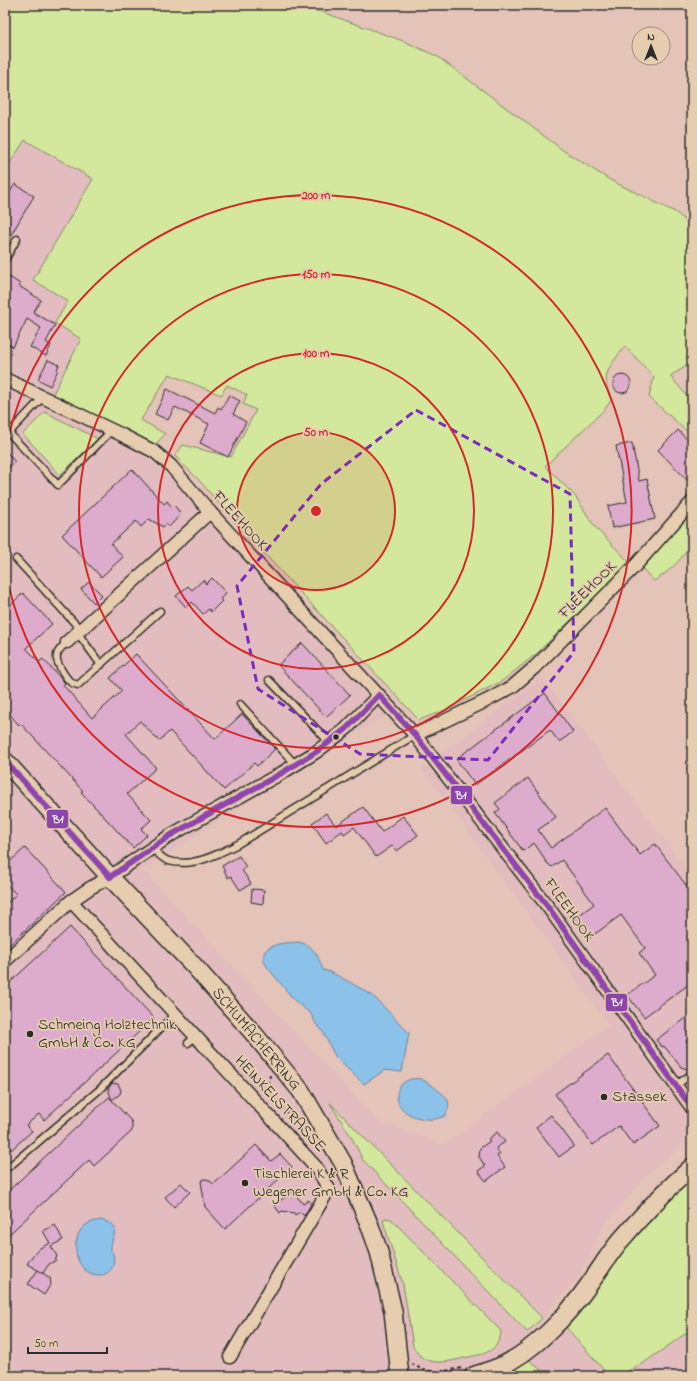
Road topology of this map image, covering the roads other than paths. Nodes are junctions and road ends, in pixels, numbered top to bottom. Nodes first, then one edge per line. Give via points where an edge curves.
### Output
1 (17, 239) dead end
2 (5, 260) edge
3 (5, 379) edge
4 (43, 397) junction
5 (112, 430) junction
6 (692, 502) edge
7 (210, 512) junction
8 (16, 559) dead end
9 (160, 611) dead end
10 (79, 631) junction
11 (67, 642) joint
12 (102, 665) junction
13 (269, 680) dead end
14 (379, 695) junction
15 (240, 704) dead end
16 (415, 735) junction
17 (330, 743) junction
18 (5, 761) edge
19 (296, 764) junction
20 (151, 848) junction
21 (110, 877) junction
22 (71, 901) junction
23 (5, 961) edge
24 (175, 1014) junction
25 (692, 1074) edge
26 (676, 1085) junction
27 (692, 1108) edge
28 (692, 1167) edge
29 (5, 1168) edge
30 (230, 1357) dead end
31 (400, 1370) edge
32 (470, 1371) edge

1 - 2 lane
3 - 4 street, FLEEHOOK
4 - 5 street, FLEEHOOK
4 - 5 lane via 9,433 58,485
5 - 7 street, FLEEHOOK via 155,452 171,466
6 - 16 street, FLEEHOOK via 636,565 512,687
7 - 10 street
7 - 14 street, FLEEHOOK
8 - 10 lane
9 - 12 lane
10 - 11 street
10 - 12 lane
11 - 12 lane via 57,654 57,659 60,668 72,683 78,685
13 - 17 lane
14 - 16 street, FLEEHOOK
14 - 17 street
15 - 19 lane
16 - 20 lane via 245,840 214,856 190,863 168,861
16 - 26 street, FLEEHOOK via 548,907
17 - 19 street
18 - 21 main road, SCHUMACHERRING
19 - 20 street
20 - 21 street
21 - 22 street
21 - 31 main road, SCHUMACHERRING via 254,1034 301,1091 328,1135 360,1200 379,1252 393,1311
22 - 23 street
22 - 24 street, HEINKELSTRASSE
24 - 29 lane via 99,1090
24 - 30 street, HEINKELSTRASSE via 192,1040 316,1167 329,1189
25 - 26 lane
26 - 27 street, FLEEHOOK
28 - 32 main road via 646,1211 619,1242 565,1315 543,1337 500,1366

